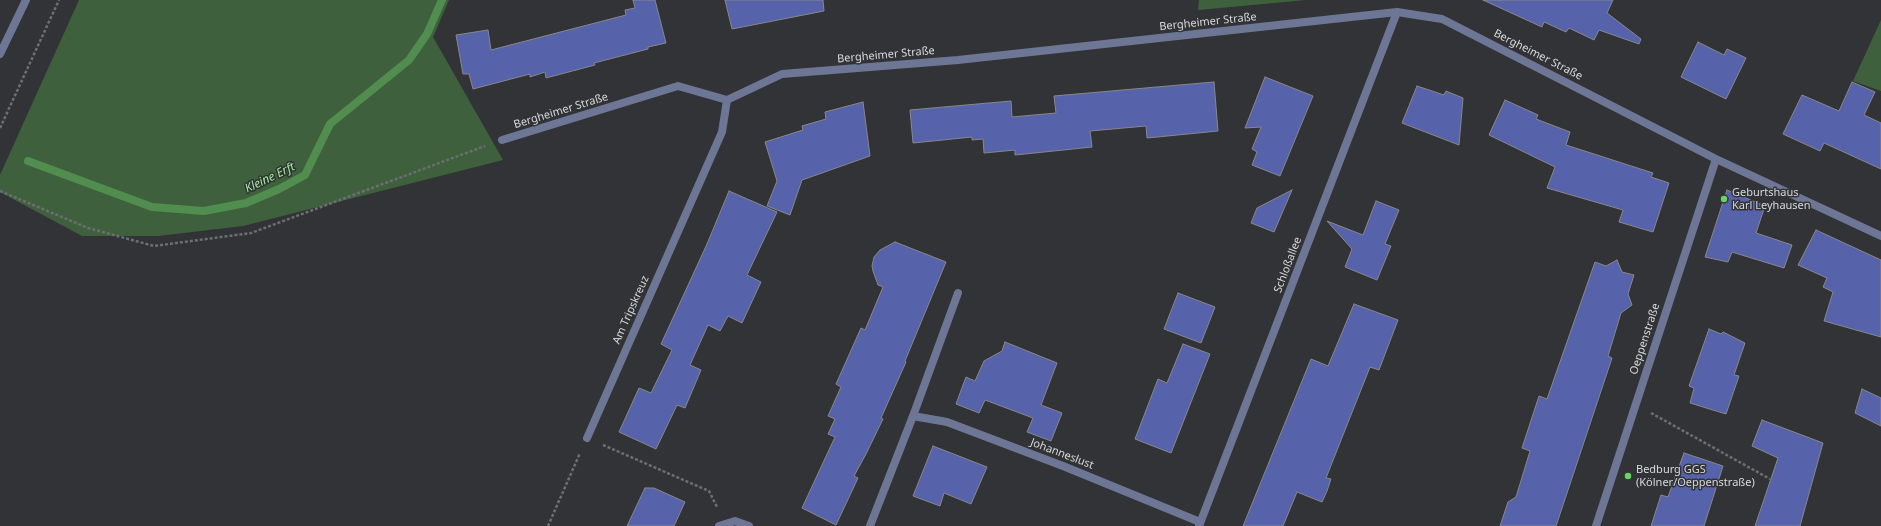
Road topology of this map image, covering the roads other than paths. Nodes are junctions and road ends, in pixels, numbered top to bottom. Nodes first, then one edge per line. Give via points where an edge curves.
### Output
1 (26, 0) edge
2 (1397, 12) junction
3 (0, 54) edge
4 (726, 100) junction
5 (502, 140) road end
6 (1716, 159) junction
7 (1881, 236) edge
8 (958, 293) dead end
9 (913, 416) junction
10 (587, 438) road end
11 (1199, 524) edge
12 (723, 525) edge
13 (748, 526) edge
14 (870, 526) edge
15 (1596, 526) edge

1 - 3 street
2 - 4 street, Bergheimer Straße via 958,60 782,74
2 - 6 street, Bergheimer Straße via 1442,19
2 - 11 street, Schloßallee
4 - 5 street, Bergheimer Straße via 678,86
4 - 10 street, Am Tripskreuz via 722,132
6 - 7 street, Bergheimer Straße
6 - 15 street, Oeppenstraße
8 - 9 street
9 - 11 street, Johanneslust via 947,422 1063,466
9 - 14 street
12 - 13 street via 735,521

